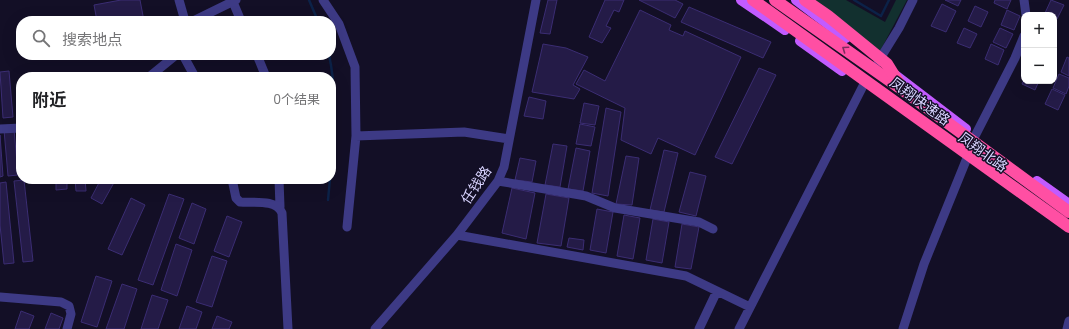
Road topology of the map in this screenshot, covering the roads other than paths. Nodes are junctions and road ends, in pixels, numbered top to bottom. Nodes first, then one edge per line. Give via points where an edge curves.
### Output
1 (179, 0) edge
2 (323, 0) edge
3 (536, 0) edge
4 (741, 0) edge
5 (754, 0) edge
6 (775, 0) edge
7 (796, 0) edge
8 (805, 0) edge
9 (913, 0) edge
10 (1024, 0) edge
11 (234, 1) edge
12 (1026, 12) edge
13 (184, 16) edge
14 (203, 16) edge
15 (239, 16) edge
16 (334, 16) edge
17 (336, 20) edge
18 (1021, 43) edge
19 (170, 60) edge
20 (186, 60) edge
21 (259, 60) edge
22 (878, 62) junction
23 (155, 72) edge
24 (192, 72) edge
25 (264, 72) edge
26 (863, 86) junction
27 (904, 90) junction
28 (16, 128) edge
29 (0, 130) edge
30 (356, 136) junction
31 (975, 136) junction
32 (509, 139) junction
33 (967, 158) junction
34 (498, 181) junction
35 (233, 184) edge
36 (279, 184) edge
37 (1069, 204) edge
38 (280, 207) junction
39 (1069, 212) edge
40 (347, 227) dead end
41 (1069, 227) edge
42 (713, 229) dead end
43 (1069, 233) edge
44 (457, 235) junction
45 (717, 291) junction
46 (0, 297) edge
47 (750, 307) junction
48 (1069, 321) edge
49 (66, 329) edge
50 (288, 329) edge
51 (376, 329) edge
52 (699, 329) edge
53 (739, 329) edge
54 (903, 329) edge
55 (1067, 329) edge

1 - 13 street
2 - 16 street
3 - 32 street, 任钱路
4 - 26 main road, 凤翔北路
5 - 41 highway, 凤翔快速路
27 -> 6 highway, 凤翔快速路
7 - 22 main road, 凤翔北路
8 - 27 highway, bridge via 887,64
9 - 22 street via 900,28
10 - 12 street
11 - 14 street
11 - 15 street
17 - 30 street via 355,67
18 - 31 street
19 - 23 street
20 - 24 street
21 - 25 street
22 - 31 main road, 凤翔北路
26 - 33 main road, 凤翔北路
26 - 47 street
27 - 39 highway, 凤翔快速路
28 - 29 street
30 - 32 street via 469,132
30 - 40 street
31 - 37 main road, 凤翔北路
32 - 34 street, 任钱路 via 504,167
33 - 43 main road, 凤翔北路
33 - 54 street via 924,264
34 - 42 street via 586,196 616,208 699,222
34 - 44 street, 任钱路
35 - 38 street via 236,198 240,202 274,204
36 - 38 street
38 - 50 street
44 - 45 street via 686,276
44 - 51 street, 任钱路
45 - 47 street
45 - 52 street
46 - 49 street via 61,302 69,306 71,314
47 - 53 street
48 - 55 street

